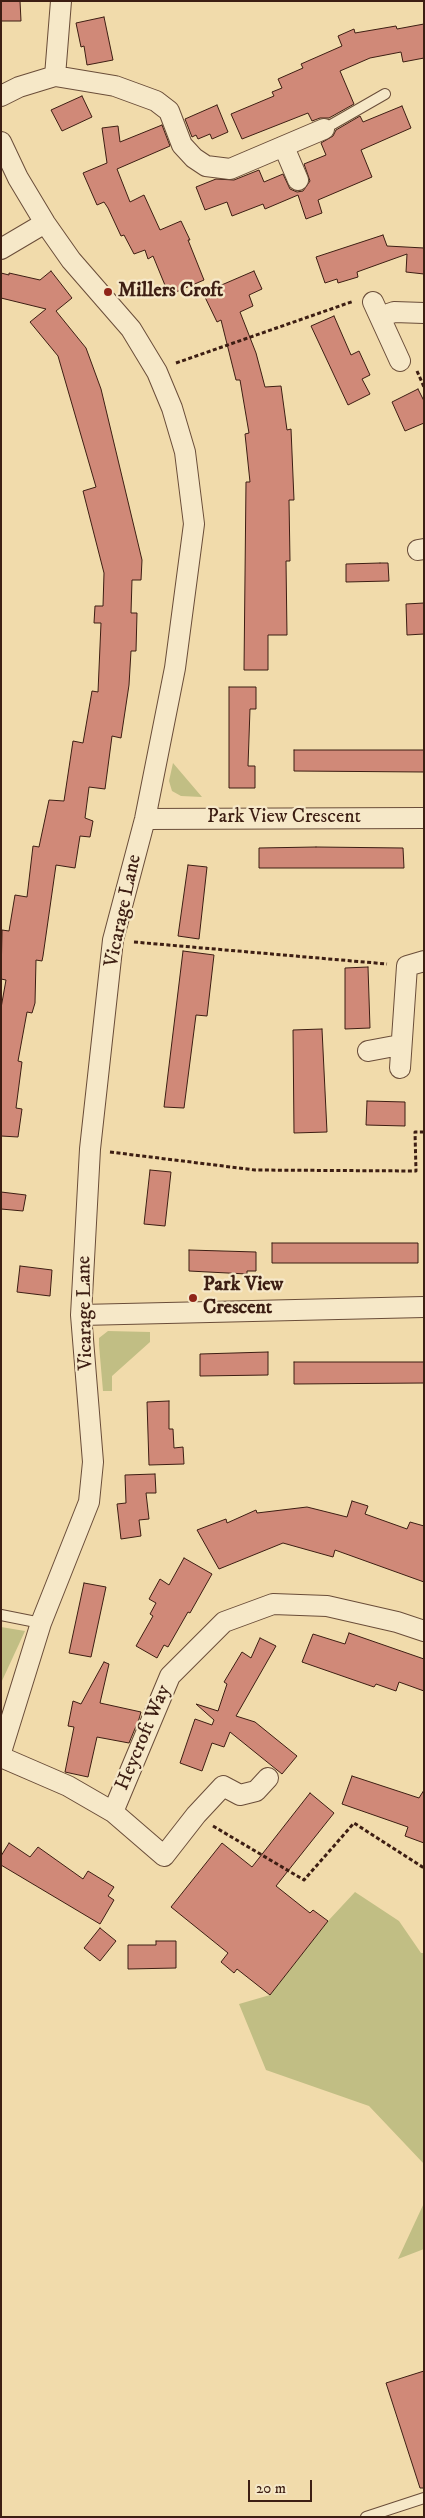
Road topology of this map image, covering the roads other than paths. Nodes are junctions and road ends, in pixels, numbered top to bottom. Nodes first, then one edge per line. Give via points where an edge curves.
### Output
1 (61, 1) edge
2 (56, 76) junction
3 (385, 94) dead end
4 (1, 96) edge
5 (324, 129) joint
6 (1, 142) edge
7 (284, 147) junction
8 (298, 180) dead end
9 (45, 223) junction
10 (1, 249) edge
11 (424, 313) edge
12 (400, 361) dead end
13 (424, 818) edge
14 (145, 819) junction
15 (416, 963) edge
16 (400, 1046) junction
17 (368, 1051) dead end
18 (400, 1068) dead end
19 (424, 1307) edge
20 (82, 1315) junction
21 (1, 1615) edge
22 (41, 1623) junction
23 (424, 1631) edge
24 (1, 1752) edge
25 (1, 1757) edge
26 (268, 1778) dead end
27 (113, 1812) junction
28 (424, 2498) edge
29 (366, 2517) edge

1 - 2 street
2 - 4 street
2 - 7 street via 115,86 156,101 168,111 182,144 206,166 230,169
3 - 5 lane
5 - 7 street
6 - 9 street, Vicarage Lane
7 - 8 street
9 - 10 street
9 - 14 street, Vicarage Lane via 71,260 131,329 157,372 185,452 194,524 176,668
11 - 12 street via 376,309
13 - 14 street, Park View Crescent
14 - 20 street, Vicarage Lane via 113,940 90,1150
15 - 16 street
16 - 17 street
16 - 18 street
19 - 20 street
20 - 22 street, Vicarage Lane via 93,1462 89,1502
21 - 22 lane
22 - 24 street, Vicarage Lane
23 - 27 street, Heycroft Way via 327,1606 273,1604 224,1622 170,1676
25 - 27 street, Heycroft Way via 68,1786
26 - 27 street, Heycroft Way via 256,1790 240,1795 223,1786 164,1856
28 - 29 lane

